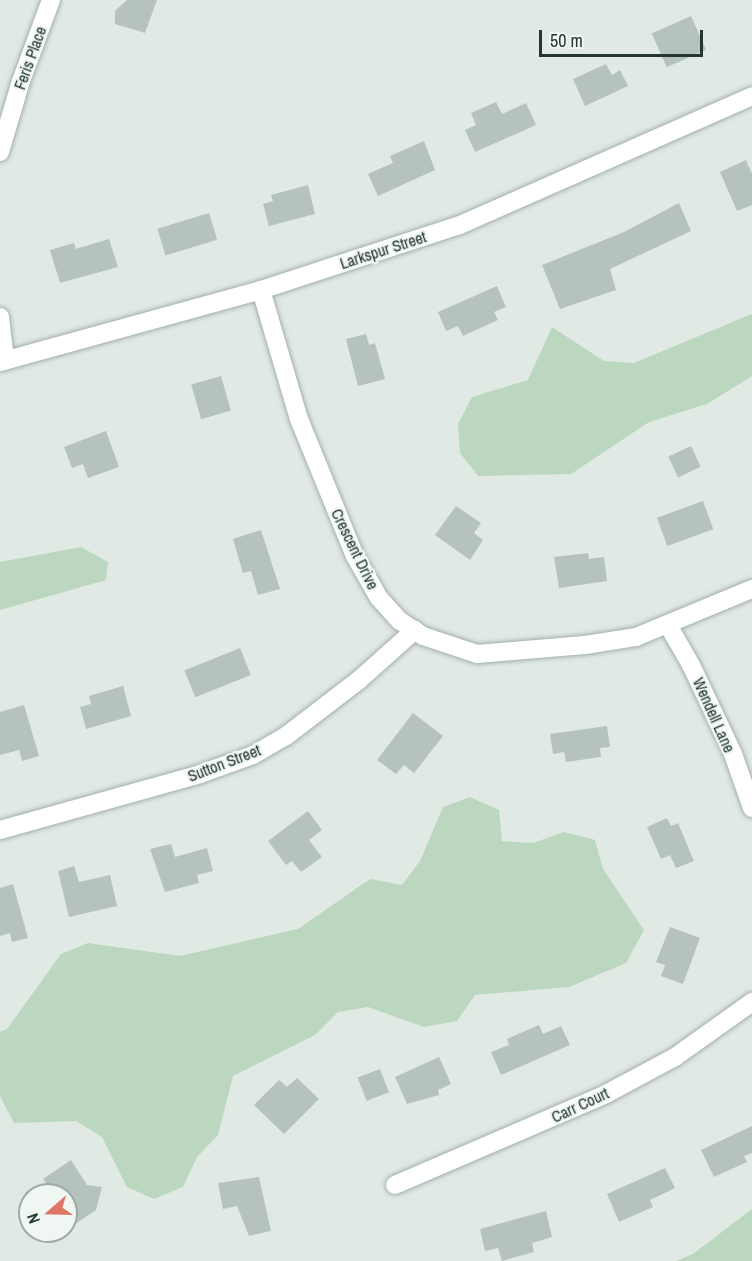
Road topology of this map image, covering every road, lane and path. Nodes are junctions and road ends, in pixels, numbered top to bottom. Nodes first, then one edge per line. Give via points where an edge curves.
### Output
1 (51, 0) edge
2 (752, 96) edge
3 (0, 152) edge
4 (261, 290) junction
5 (0, 317) edge
6 (2, 361) edge
7 (752, 589) edge
8 (668, 625) junction
9 (415, 630) junction
10 (752, 808) edge
11 (0, 830) edge
12 (752, 1002) edge
13 (395, 1185) dead end

1 - 3 street, Feris Place
2 - 4 street, Larkspur Street via 460,225
4 - 6 street, Larkspur Street
4 - 9 street, Crescent Drive via 298,419 355,556 379,598
5 - 6 street
7 - 8 street, Crescent Drive
8 - 9 street, Crescent Drive via 636,637 585,645 477,654
8 - 10 street, Wendell Lane via 692,664
9 - 11 street, Sutton Street via 286,736 254,755
12 - 13 street, Carr Court via 675,1058 606,1094

